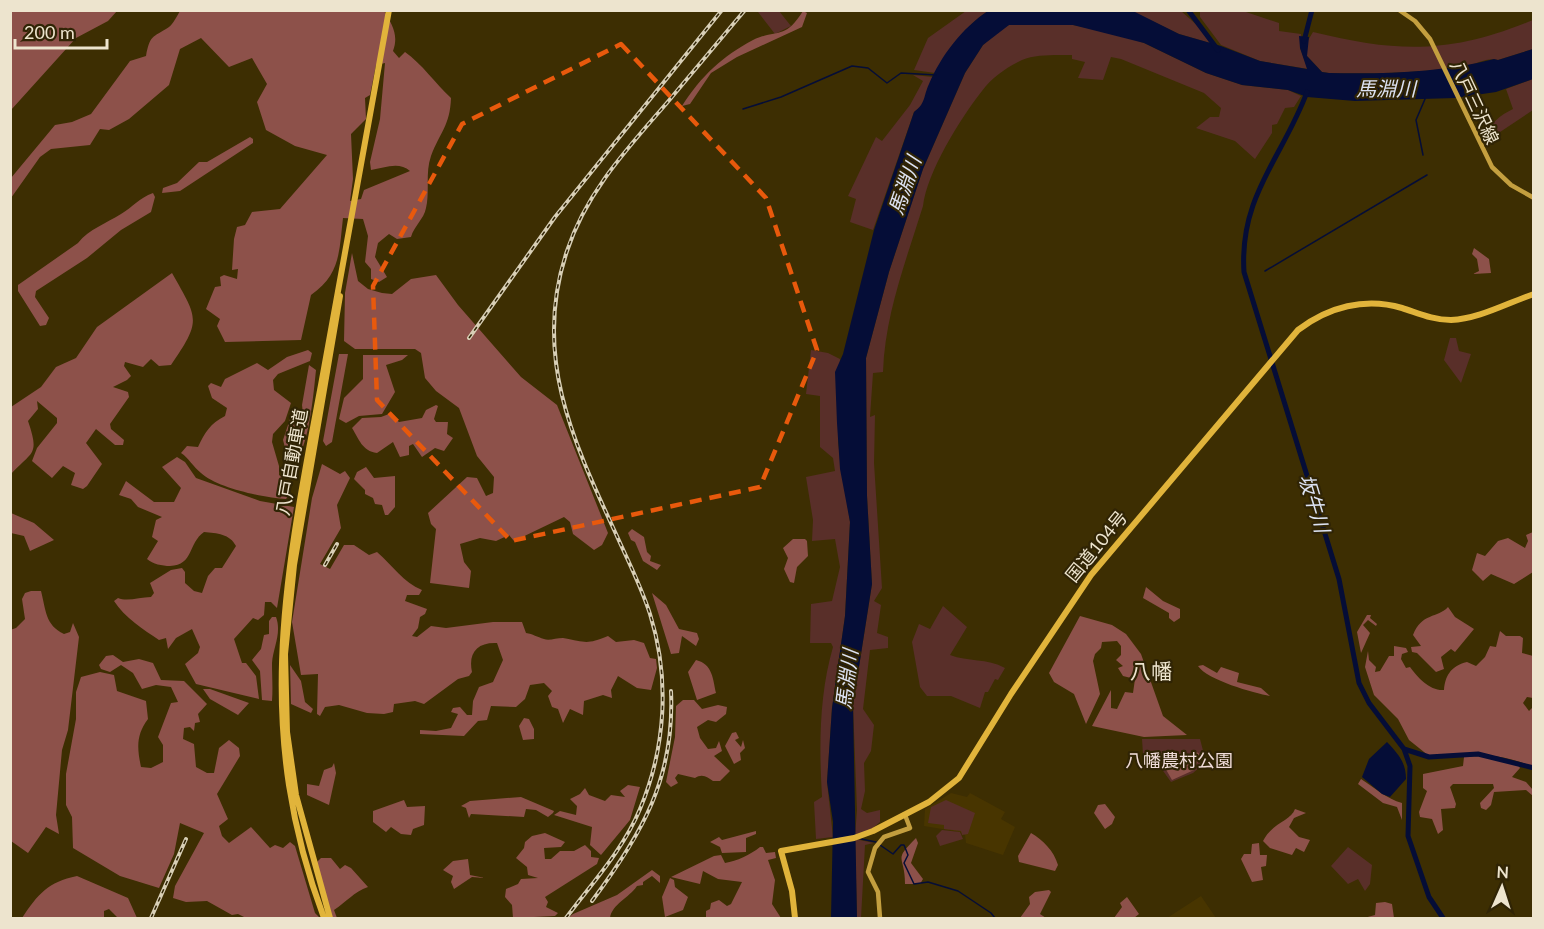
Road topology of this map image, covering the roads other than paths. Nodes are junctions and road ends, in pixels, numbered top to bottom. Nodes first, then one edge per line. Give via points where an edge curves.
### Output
1 (390, 10) edge
2 (1400, 10) edge
3 (1533, 198) edge
4 (1533, 293) edge
5 (300, 514) junction
6 (905, 814) junction
7 (324, 918) edge
8 (330, 918) edge
9 (795, 918) edge
10 (880, 918) edge

1 - 5 highway, 八戸自動車道
2 - 3 main road, 八戸三沢線 via 1421,27 1434,47 1486,156 1505,180
4 - 6 highway, 国道104号 via 1478,315 1452,320 1383,304 1345,306 1308,322 1275,354 1090,575 964,772 942,794
5 - 7 highway, 八戸自動車道 via 282,626 282,733 295,821
5 - 8 highway, 八戸自動車道 via 287,626 287,732 301,819
6 - 9 highway, 国道104号 via 854,838 781,851
6 - 10 main road via 910,828 884,837 868,868 878,892

